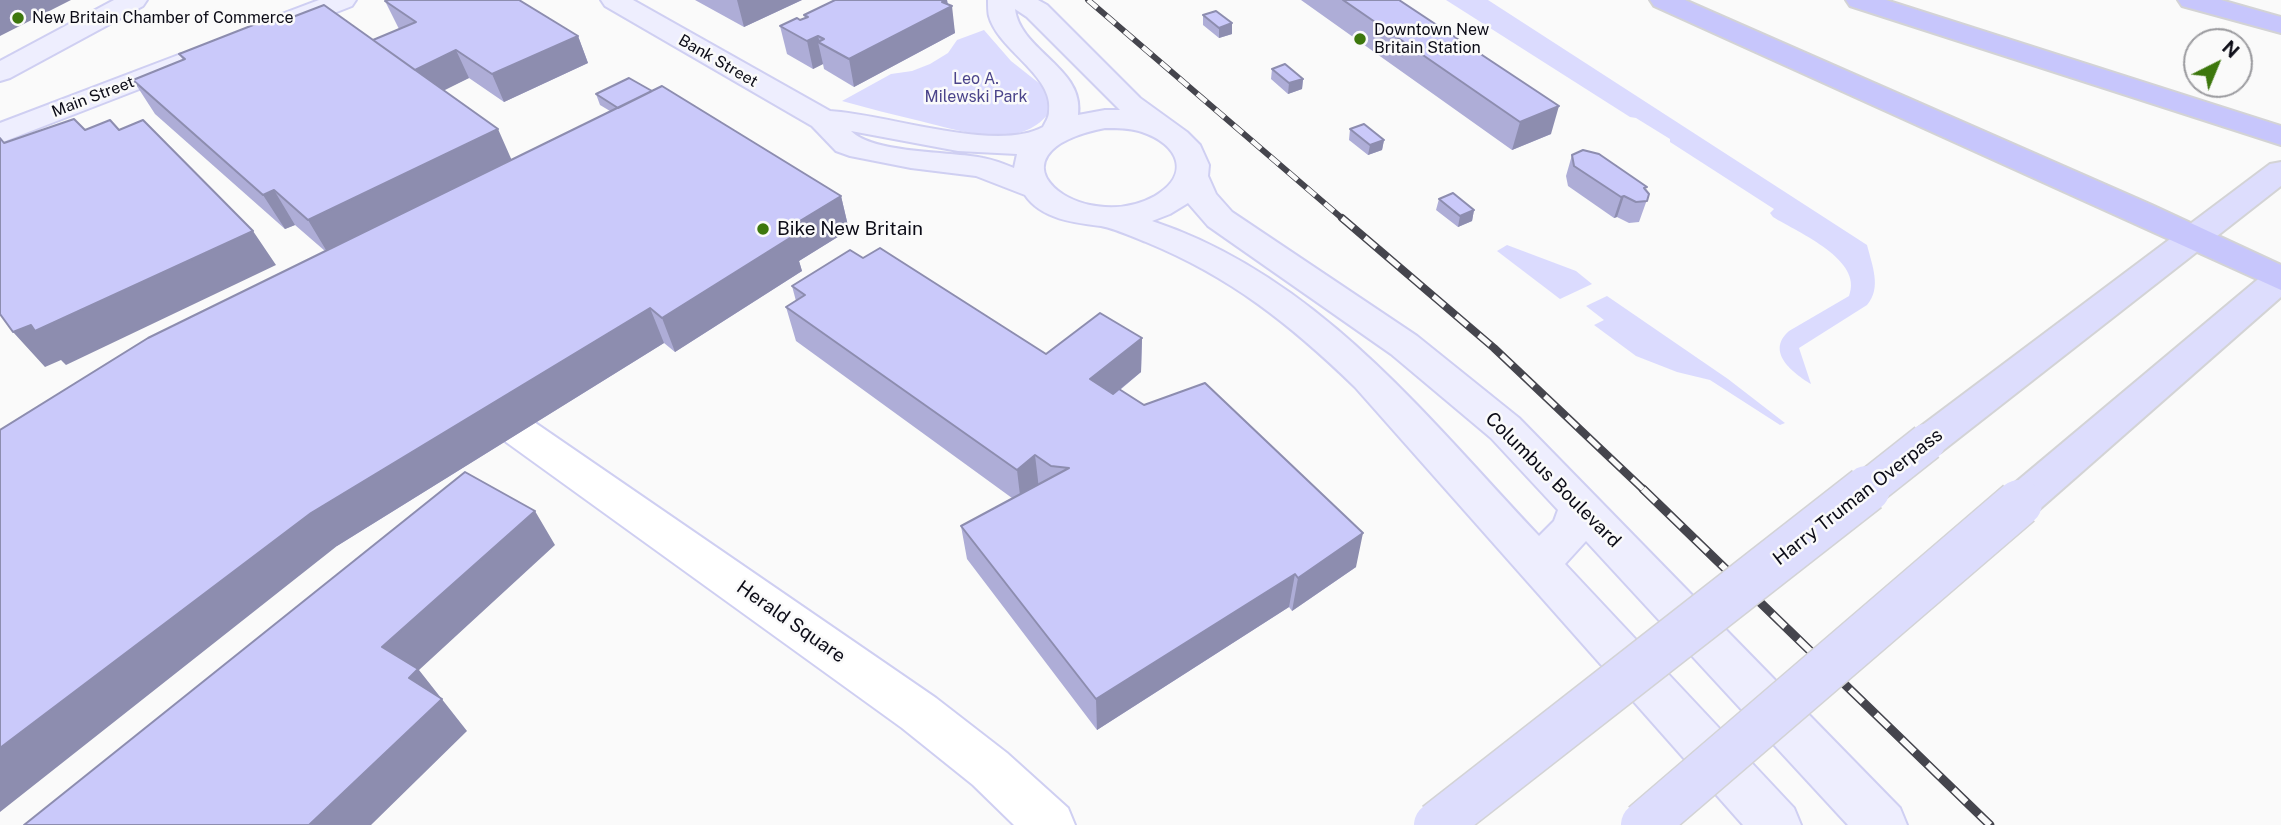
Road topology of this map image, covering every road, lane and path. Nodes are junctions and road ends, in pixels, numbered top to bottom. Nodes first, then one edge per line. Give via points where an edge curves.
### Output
1 (134, 0) edge
2 (342, 0) edge
3 (614, 0) edge
4 (1001, 0) edge
5 (1019, 0) edge
6 (1663, 0) edge
7 (1859, 0) edge
8 (2191, 0) edge
9 (2281, 25) edge
10 (252, 35) edge
11 (2007, 50) junction
12 (200, 55) edge
13 (0, 72) edge
14 (823, 120) junction
15 (2, 129) edge
16 (1165, 131) junction
17 (1050, 135) junction
18 (2281, 136) edge
19 (2281, 159) edge
20 (1192, 176) junction
21 (2269, 180) edge
22 (1033, 187) junction
23 (1110, 218) junction
24 (2196, 238) junction
25 (2281, 278) edge
26 (520, 432) dead end
27 (1580, 505) junction
28 (1535, 561) junction
29 (1050, 825) edge
30 (1437, 825) edge
31 (1644, 825) edge
32 (1776, 825) edge
33 (1882, 825) edge

1 - 13 street
2 - 10 street
3 - 14 street, Bank Street
4 - 17 street via 1000,8 1013,32 1063,94 1063,117
5 - 16 street via 1037,11 1137,111
6 - 24 highway
7 - 11 highway
8 - 9 highway
11 - 18 highway
11 - 19 highway
12 - 15 street, Main Street
14 - 17 street, Bank Street via 869,123 973,142 1017,144
14 - 22 street, Bank Street via 847,144 861,149 982,167
16 - 17 street via 1132,120 1105,119
16 - 20 street via 1187,149
17 - 22 street via 1033,150 1028,163
20 - 23 street via 1183,192 1164,205 1139,215
20 - 27 street, Columbus Boulevard via 1201,198 1220,219 1444,377 1505,428
21 - 24 main road, Harry Truman Overpass
22 - 23 street via 1061,208
23 - 28 street via 1211,256 1292,307 1368,378
24 - 25 highway
24 - 30 main road, Harry Truman Overpass, bridge
25 - 31 main road, bridge
26 - 29 street, Herald Square via 919,712
27 - 28 street via 1567,538
27 - 33 street, Columbus Boulevard
28 - 32 street

